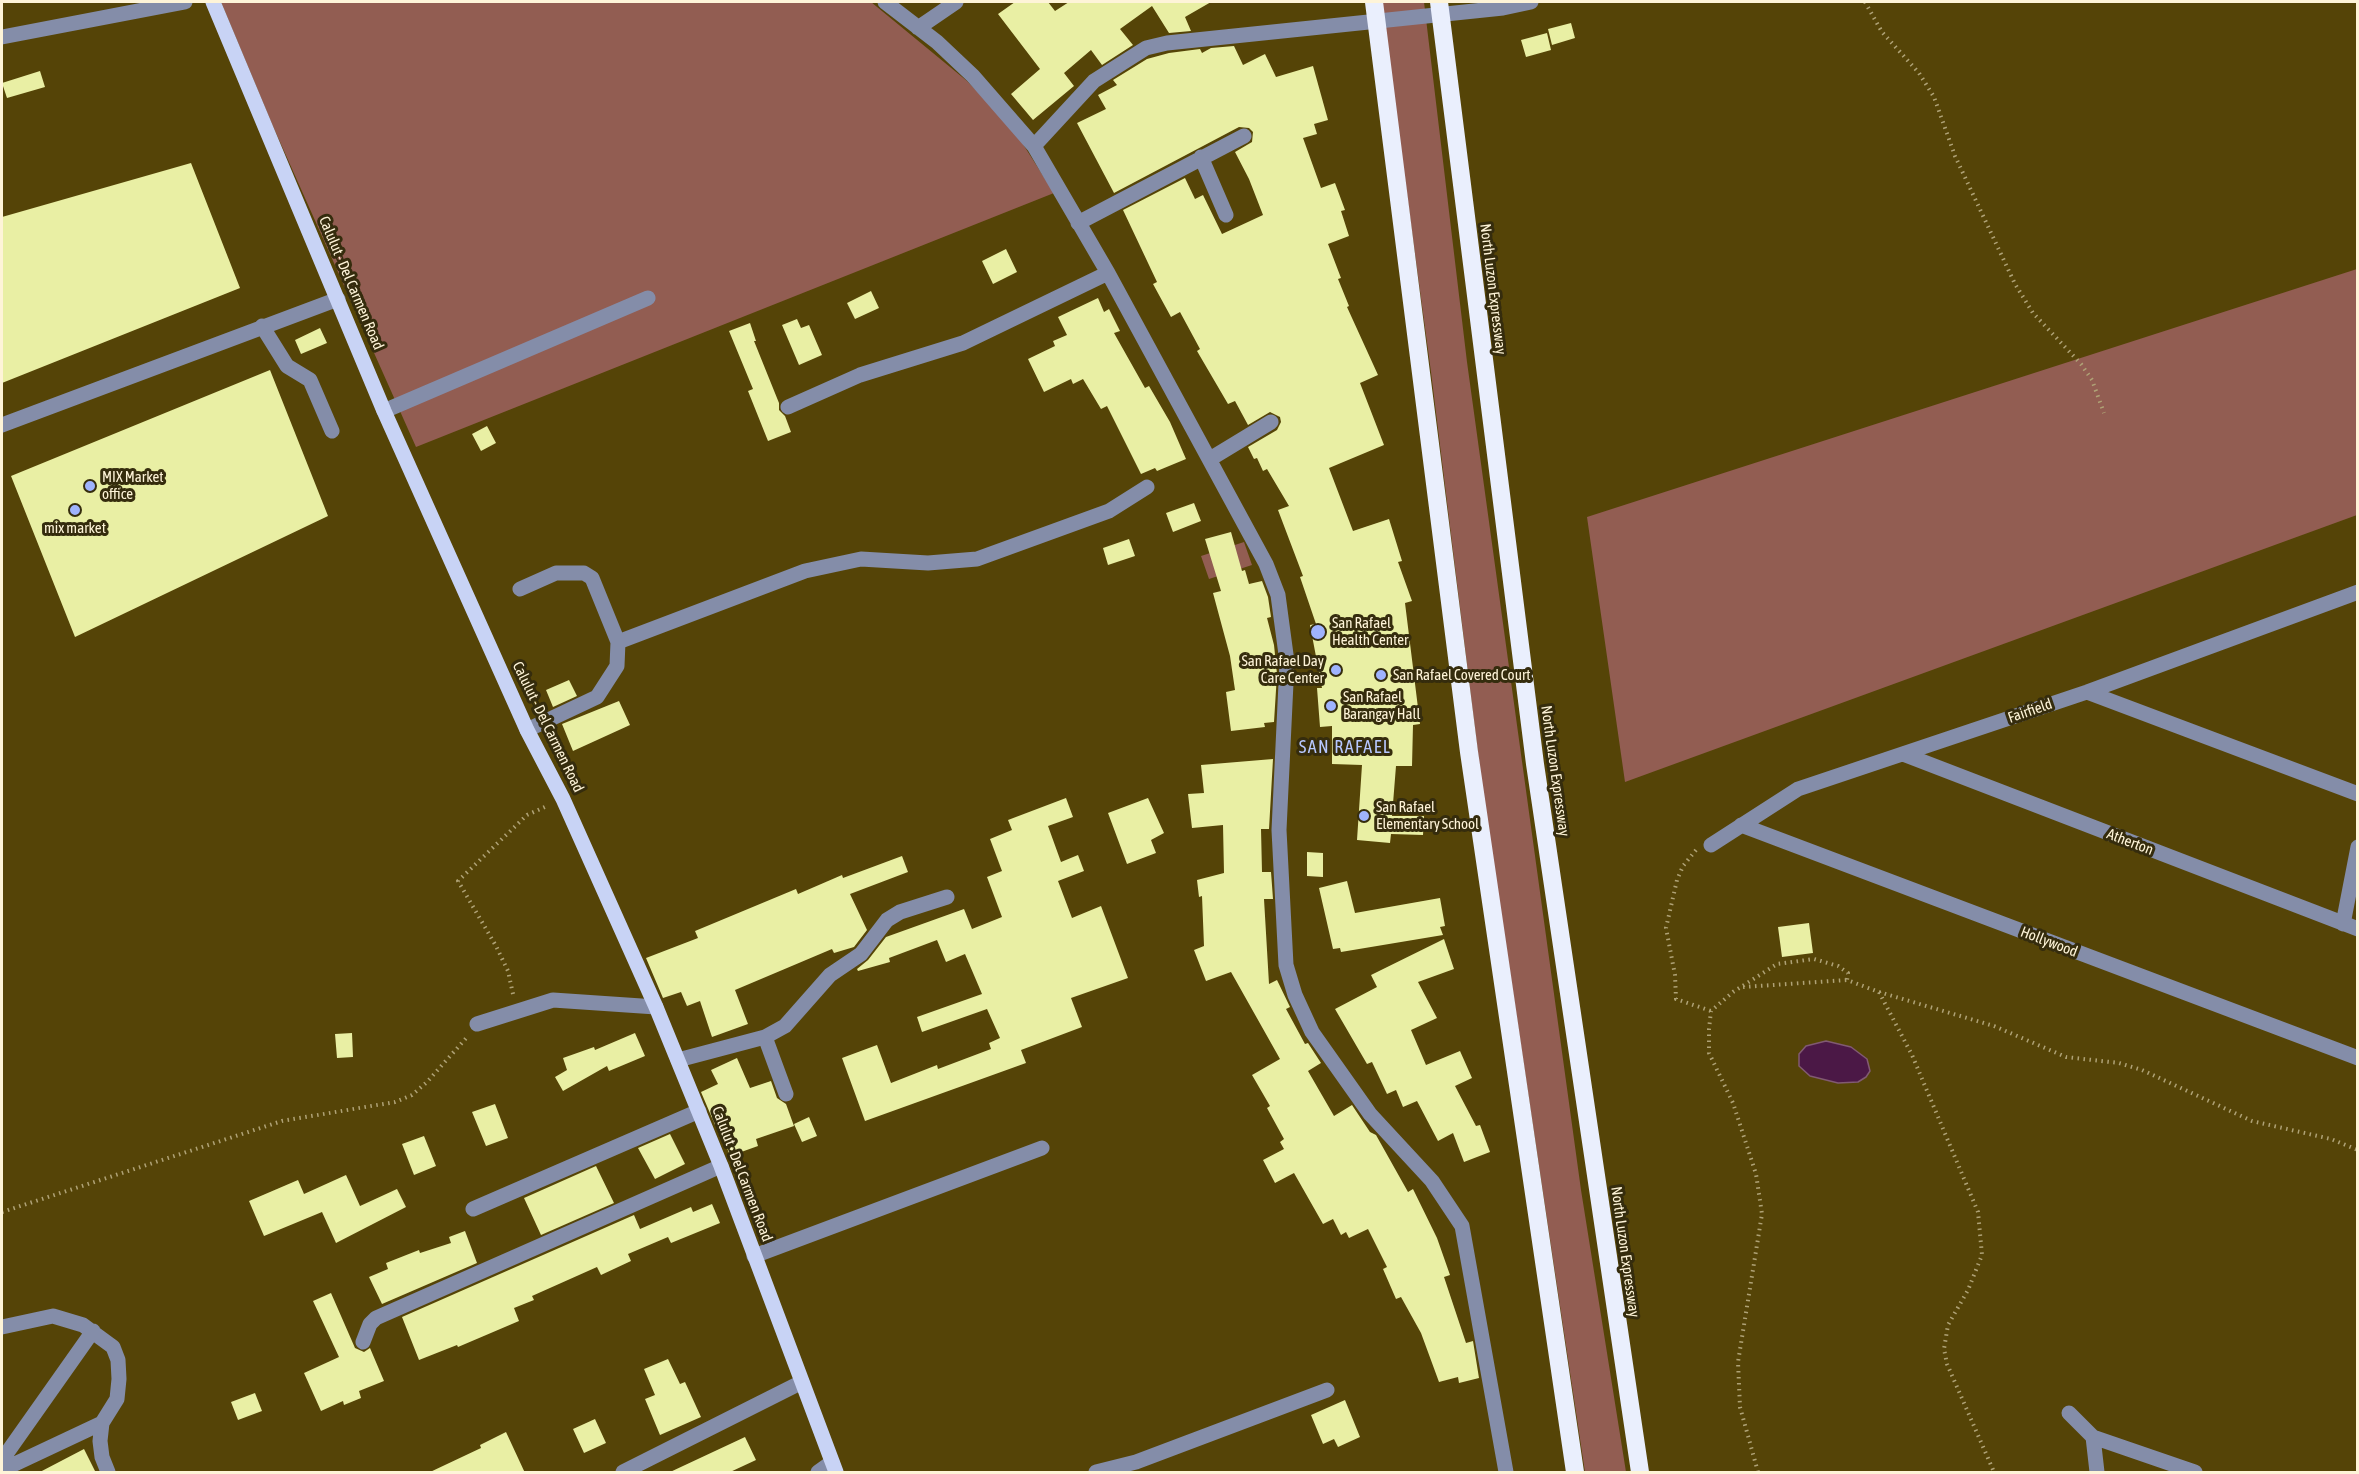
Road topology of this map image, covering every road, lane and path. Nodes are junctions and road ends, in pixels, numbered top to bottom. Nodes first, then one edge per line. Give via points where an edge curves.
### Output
1 (185, 2) edge
2 (213, 2) edge
3 (885, 2) edge
4 (956, 2) edge
5 (1374, 2) edge
6 (1439, 2) edge
7 (1531, 2) edge
8 (1865, 2) edge
9 (918, 28) junction
10 (2, 37) edge
11 (1244, 136) dead end
12 (1034, 146) junction
13 (1201, 157) junction
14 (1226, 215) dead end
15 (1078, 223) junction
16 (1108, 273) junction
17 (648, 298) dead end
18 (338, 299) junction
19 (262, 326) junction
20 (788, 407) dead end
21 (384, 411) junction
22 (2104, 413) dead end
23 (1271, 422) dead end
24 (2, 425) edge
25 (332, 431) dead end
26 (1210, 459) junction
27 (1148, 487) dead end
28 (520, 589) dead end
29 (2358, 592) edge
30 (618, 642) junction
31 (2087, 692) junction
32 (527, 730) junction
33 (1903, 754) junction
34 (2358, 794) edge
35 (527, 815) dead end
36 (1741, 825) junction
37 (1712, 845) joint
38 (2358, 847) edge
39 (947, 897) dead end
40 (2350, 926) edge
41 (1847, 980) junction
42 (1742, 987) junction
43 (1879, 992) junction
44 (656, 1007) junction
45 (1711, 1011) junction
46 (509, 1012) junction
47 (477, 1024) joint
48 (765, 1037) junction
49 (2358, 1058) edge
50 (678, 1060) junction
51 (786, 1094) dead end
52 (699, 1111) junction
53 (1042, 1148) dead end
54 (2358, 1150) edge
55 (721, 1166) junction
56 (473, 1209) dead end
57 (2, 1212) edge
58 (753, 1256) junction
59 (2, 1328) edge
60 (93, 1331) junction
61 (363, 1342) dead end
62 (802, 1382) junction
63 (1327, 1390) dead end
64 (2069, 1413) dead end
65 (102, 1423) junction
66 (2093, 1437) junction
67 (2, 1460) edge
68 (834, 1467) edge
69 (2, 1470) edge
70 (108, 1473) edge
71 (624, 1473) edge
72 (818, 1473) edge
73 (1096, 1473) edge
74 (1506, 1473) edge
75 (1575, 1473) edge
76 (1640, 1473) edge
77 (1758, 1473) edge
78 (1994, 1473) edge
79 (2097, 1473) edge
80 (2195, 1473) edge

1 - 10 street
2 - 18 main road, Calulut - Del Carmen Road
3 - 9 street
4 - 9 street
5 - 75 highway via 1469,752
6 - 76 highway, North Luzon Expressway via 1535,764
7 - 12 street via 1289,32 1167,42 1146,48 1094,81
8 - 22 path via 1882,32 1919,73 1934,97 1955,156 2015,284 2034,313 2081,364 2092,380
9 - 12 street via 974,76
11 - 13 street
12 - 15 street
13 - 14 street
13 - 15 street
15 - 16 street
16 - 20 street via 963,343 860,375
16 - 26 street
17 - 21 street
18 - 19 street
18 - 21 main road, Calulut - Del Carmen Road
19 - 24 street
19 - 25 street via 287,366 310,380
21 - 32 main road, Calulut - Del Carmen Road
23 - 26 street
26 - 74 street via 1262,555 1278,596 1287,662 1280,783 1286,965 1312,1032 1370,1114 1432,1181 1462,1226
27 - 30 street via 1109,511 977,559 928,563 861,559 805,570
28 - 30 street via 556,573 584,573 592,578
29 - 31 street, Fairfield
30 - 32 street via 617,666 597,697
31 - 33 street, Fairfield
31 - 34 street
32 - 44 main road, Calulut - Del Carmen Road
33 - 36 street, Fairfield via 1798,789
33 - 40 street, Atherton
35 - 46 path via 458,881 508,971 513,994
36 - 37 street, Fairfield
36 - 49 street, Hollywood
37 - 45 path via 1695,850 1683,866 1666,928 1676,999
38 - 40 street
39 - 48 street via 887,920 861,954 830,975 785,1026
41 - 42 path
41 - 42 path via 1848,973 1838,966 1814,959 1777,964
41 - 43 path
42 - 45 path
43 - 54 path via 1994,1026 2066,1057 2119,1063 2142,1070 2252,1121 2331,1139
43 - 78 path via 1912,1055 1978,1212 1982,1255 1948,1325 1944,1349
44 - 46 street via 552,1000
44 - 50 main road, Calulut - Del Carmen Road
45 - 77 path via 1709,1053 1733,1103 1756,1174 1762,1214 1738,1362 1740,1407
46 - 47 street
47 - 57 path via 427,1082 412,1095 395,1102 282,1121
48 - 50 street
48 - 51 street
50 - 52 main road, Calulut - Del Carmen Road
52 - 55 main road, Calulut - Del Carmen Road
52 - 56 street
53 - 58 street
55 - 58 main road, Calulut - Del Carmen Road
55 - 61 street via 376,1318
58 - 62 main road, Calulut - Del Carmen Road
59 - 60 street via 53,1316
60 - 65 street via 112,1347 120,1378 117,1399
60 - 67 street
62 - 68 main road, Calulut - Del Carmen Road
62 - 71 street
63 - 73 street via 1136,1462
64 - 66 street
65 - 69 street
65 - 70 street via 100,1441
66 - 79 street
66 - 80 street
68 - 72 street

